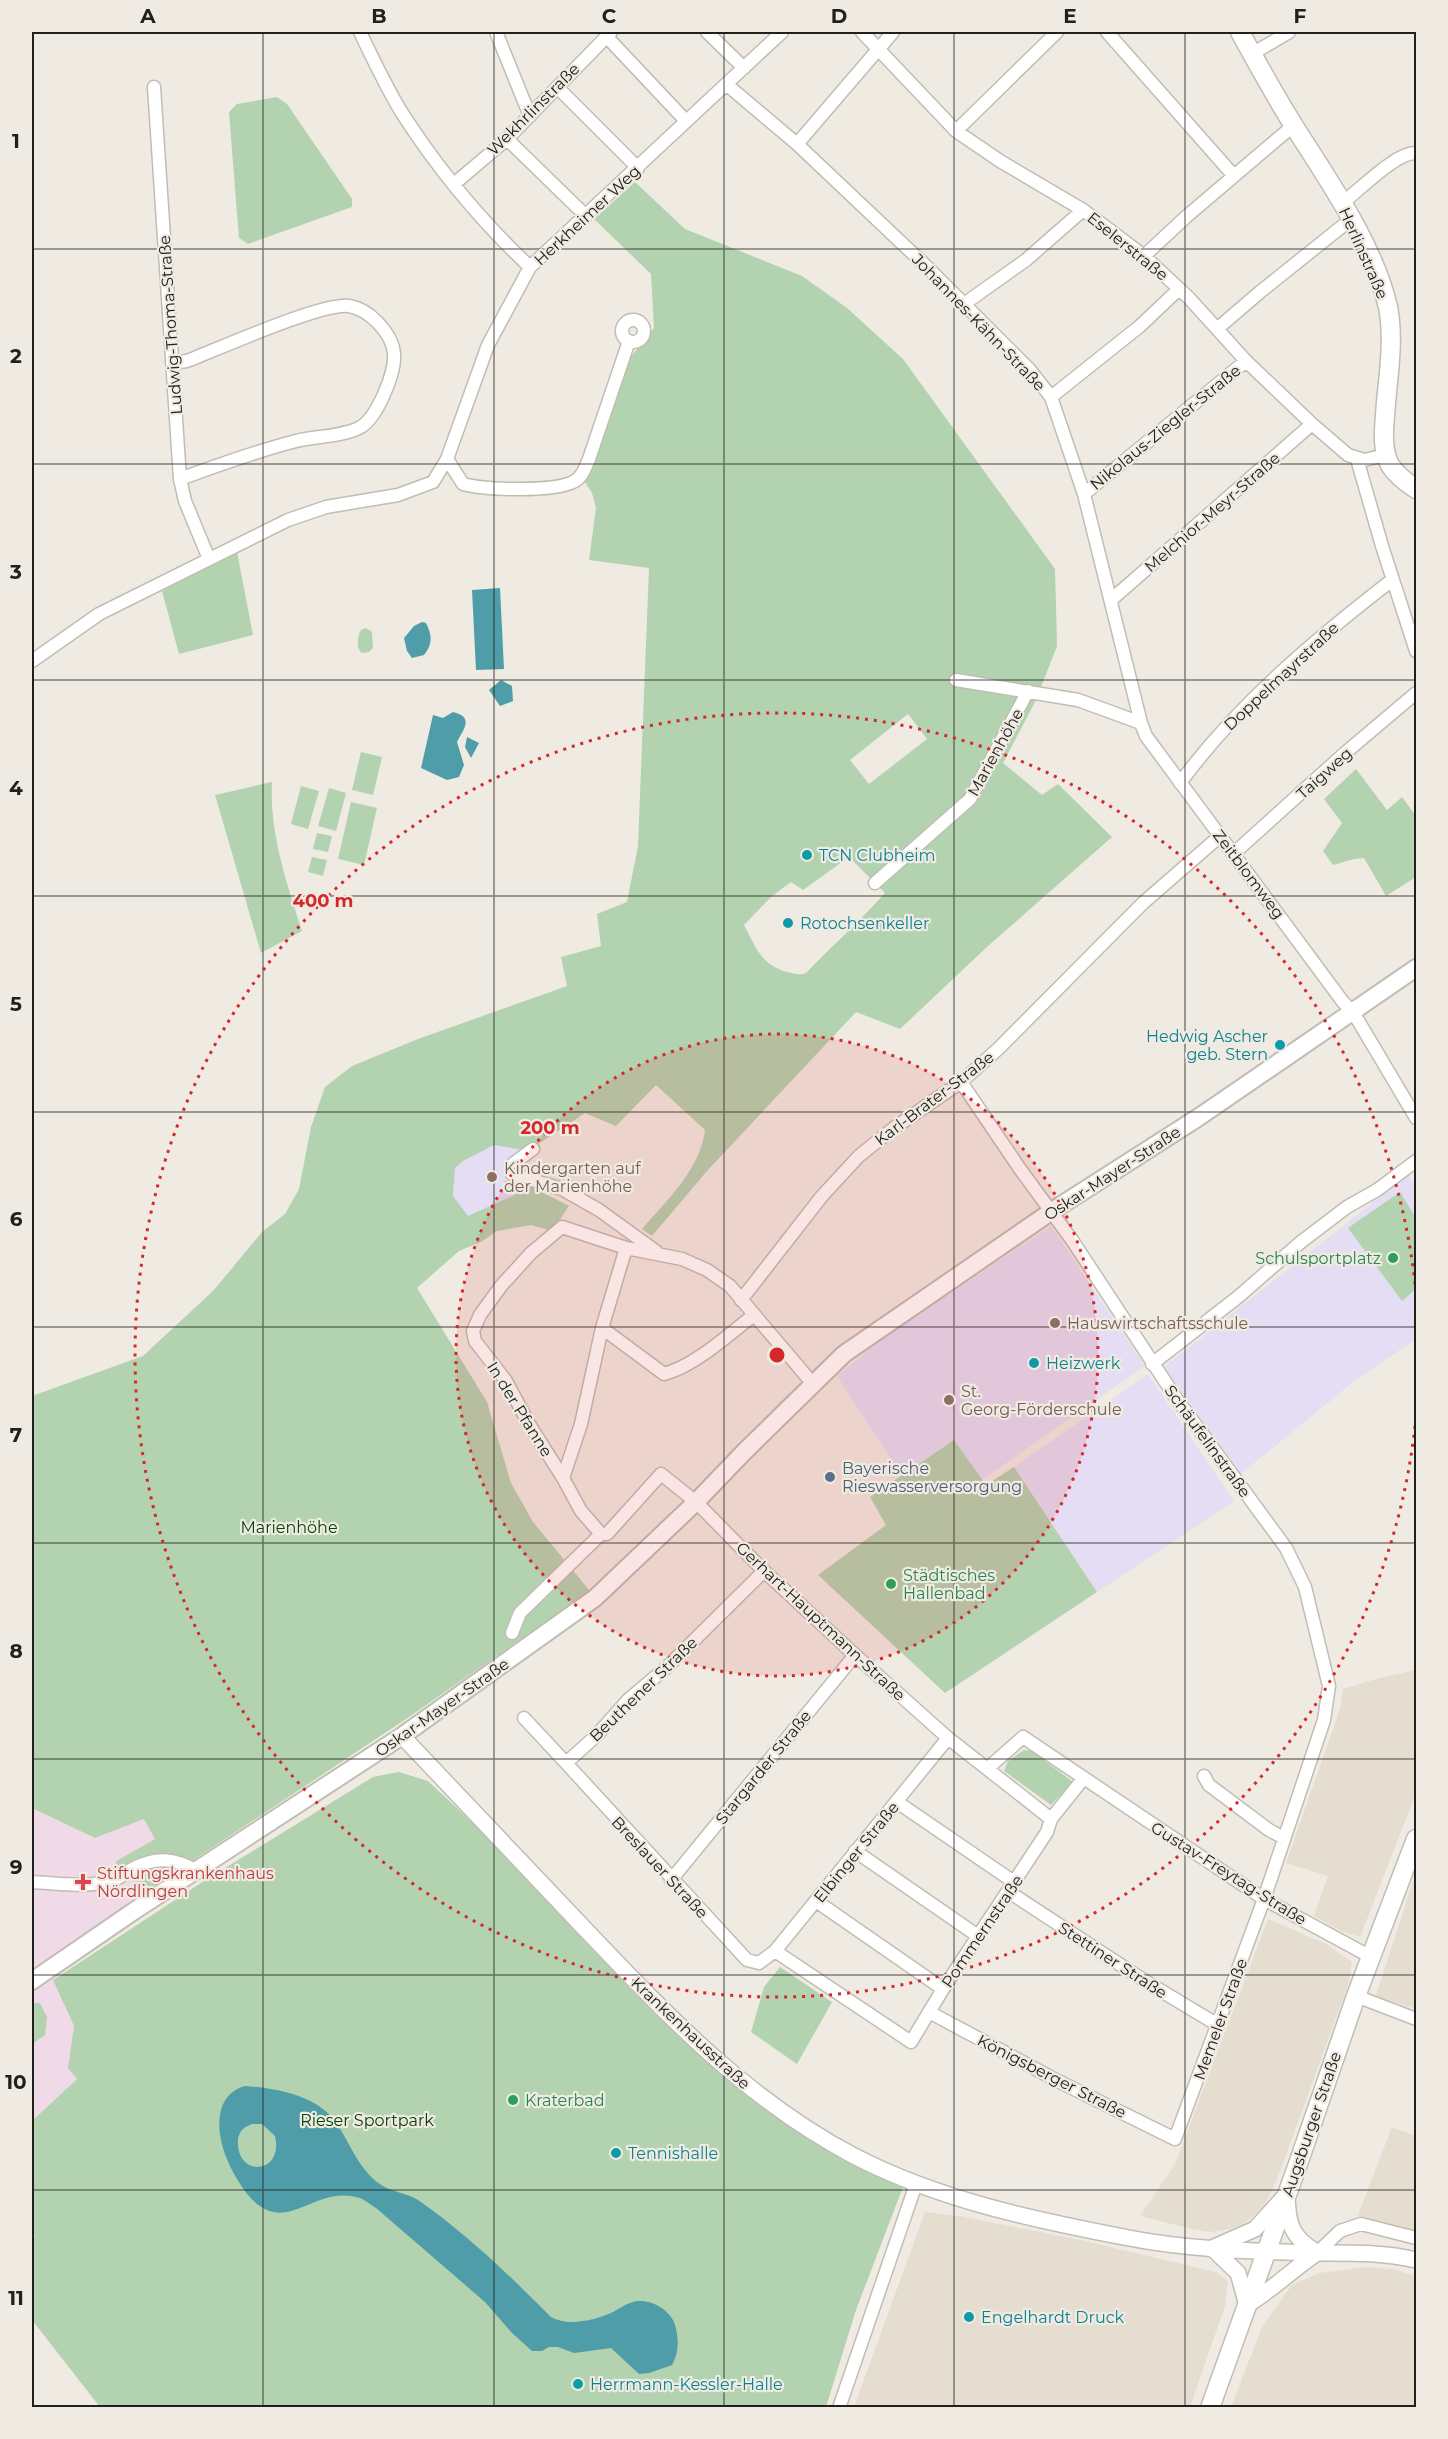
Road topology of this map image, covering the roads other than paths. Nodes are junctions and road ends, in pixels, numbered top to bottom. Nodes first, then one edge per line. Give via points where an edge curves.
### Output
1 (360, 32) edge
2 (496, 32) edge
3 (707, 32) edge
4 (782, 32) edge
5 (862, 32) edge
6 (893, 32) edge
7 (1057, 32) edge
8 (1107, 32) edge
9 (1240, 32) edge
10 (1289, 32) edge
11 (608, 34) edge
12 (876, 49) junction
13 (1252, 54) junction
14 (744, 68) junction
15 (726, 84) junction
16 (154, 87) dead end
17 (557, 87) junction
18 (530, 116) junction
19 (686, 121) junction
20 (1294, 125) junction
21 (956, 132) junction
22 (507, 139) junction
23 (797, 144) junction
24 (1416, 153) edge
25 (638, 168) junction
26 (1234, 176) junction
27 (454, 184) junction
28 (1342, 203) junction
29 (1083, 210) junction
30 (586, 216) junction
31 (1350, 220) junction
32 (1144, 256) junction
33 (530, 267) junction
34 (1179, 289) junction
35 (964, 304) junction
36 (1218, 328) junction
37 (629, 341) dead end
38 (1246, 360) junction
39 (172, 363) junction
40 (1051, 397) junction
41 (1312, 424) junction
42 (1386, 455) junction
43 (447, 459) junction
44 (1357, 459) junction
45 (180, 478) junction
46 (1416, 489) edge
47 (1084, 494) junction
48 (209, 559) junction
49 (1392, 580) junction
50 (1111, 600) junction
51 (1416, 651) edge
52 (32, 661) edge
53 (956, 680) dead end
54 (1028, 691) junction
55 (1416, 693) edge
56 (1141, 723) junction
57 (1146, 736) joint
58 (1180, 783) junction
59 (1220, 836) junction
60 (1233, 854) junction
61 (875, 883) dead end
62 (1416, 969) edge
63 (1353, 1012) junction
64 (961, 1082) junction
65 (1416, 1119) edge
66 (533, 1149) dead end
67 (1416, 1161) edge
68 (1052, 1211) junction
69 (626, 1248) junction
70 (660, 1254) junction
71 (741, 1300) junction
72 (754, 1315) junction
73 (602, 1328) junction
74 (1152, 1364) junction
75 (813, 1384) junction
76 (563, 1478) junction
77 (696, 1502) junction
78 (601, 1534) junction
79 (764, 1571) junction
80 (512, 1633) dead end
81 (855, 1655) junction
82 (524, 1718) dead end
83 (402, 1736) junction
84 (948, 1737) junction
85 (566, 1763) junction
86 (988, 1768) junction
87 (1204, 1776) dead end
88 (1087, 1781) junction
89 (897, 1803) junction
90 (1051, 1819) junction
91 (1284, 1838) junction
92 (1416, 1839) edge
93 (855, 1851) junction
94 (197, 1871) junction
95 (671, 1880) junction
96 (32, 1882) edge
97 (1012, 1887) junction
98 (1264, 1899) junction
99 (816, 1901) junction
100 (978, 1936) junction
101 (775, 1951) junction
102 (1371, 1957) junction
103 (759, 1963) joint
104 (32, 1981) edge
105 (943, 1989) junction
106 (1356, 1996) junction
107 (929, 2012) junction
108 (1416, 2019) edge
109 (1218, 2025) junction
110 (1175, 2139) joint
111 (916, 2184) junction
112 (1287, 2194) junction
113 (1416, 2238) edge
114 (1212, 2248) junction
115 (1266, 2250) junction
116 (1317, 2253) junction
117 (1416, 2260) edge
118 (1247, 2306) junction
119 (838, 2408) edge
120 (1210, 2408) edge

1 - 27 street via 401,111
2 - 18 street
3 - 14 street
4 - 14 street, Herkheimer Weg
5 - 12 street, Eselerstraße
6 - 12 street
7 - 21 street
8 - 26 street
9 - 13 main road, Herlinstraße
10 - 13 street
11 - 17 street, Wekhrlinstraße
11 - 19 street
12 - 21 street, Eselerstraße
12 - 23 street
13 - 20 main road, Herlinstraße
14 - 15 street, Herkheimer Weg
15 - 19 street, Herkheimer Weg
15 - 23 street, Johannes-Kähn-Straße
16 - 39 street, Ludwig-Thoma-Straße
17 - 18 street, Wekhrlinstraße
17 - 25 street
18 - 22 street, Wekhrlinstraße
19 - 25 street, Herkheimer Weg
20 - 26 street
20 - 28 main road, Herlinstraße
21 - 29 street, Eselerstraße
22 - 27 street, Wekhrlinstraße
22 - 30 street
23 - 35 street, Johannes-Kähn-Straße
24 - 28 street via 1394,161
25 - 30 street, Herkheimer Weg
26 - 32 street
27 - 33 street
28 - 31 main road, Herlinstraße
29 - 32 street, Eselerstraße
29 - 35 street via 1019,266
30 - 33 street, Herkheimer Weg
31 - 36 street
31 - 42 main road, Herlinstraße via 1388,310
32 - 34 street, Eselerstraße
33 - 43 street, Herkheimer Weg via 488,345
34 - 36 street, Eselerstraße
34 - 40 street via 1140,326
35 - 40 street, Johannes-Kähn-Straße via 1029,369
36 - 38 street, Eselerstraße
37 - 43 street via 589,459 574,482 538,488 478,488 463,484
38 - 41 street, Eselerstraße
38 - 47 street, Nikolaus-Ziegler-Straße
39 - 45 street, Ludwig-Thoma-Straße
39 - 45 street via 340,306 351,306 368,314 386,333 394,350 394,366 377,407 369,421 359,428 298,441
40 - 47 street, Johannes-Kähn-Straße
41 - 44 street, Eselerstraße
41 - 50 street, Melchior-Meyr-Straße
42 - 44 street
42 - 46 main road via 1399,476
43 - 48 street, Herkheimer Weg via 432,482 417,489 327,507 271,528
44 - 49 street
45 - 48 street, Ludwig-Thoma-Straße
47 - 50 street, Johannes-Kähn-Straße
48 - 52 street, Herkheimer Weg via 99,614
49 - 51 street
49 - 58 street, Doppelmayrstraße via 1325,633 1266,688 1202,753
50 - 56 street, Johannes-Kähn-Straße
53 - 54 street, Marienhöhe
54 - 56 street via 1078,700
54 - 61 street, Marienhöhe via 970,800
55 - 60 street, Taigweg
56 - 57 street, Johannes-Kähn-Straße
57 - 58 street, Zeitblomweg
58 - 59 street, Zeitblomweg
59 - 60 street, Zeitblomweg
59 - 64 street, Karl-Brater-Straße via 1143,903
60 - 63 street, Zeitblomweg
62 - 63 main road, Oskar-Mayer-Straße
63 - 65 street, Zeitblomweg
63 - 68 main road, Oskar-Mayer-Straße
64 - 68 street, Schäufelinstraße
64 - 71 street, Karl-Brater-Straße via 859,1156 822,1196
66 - 70 street via 514,1163 512,1174 562,1189
67 - 74 street via 1301,1242
68 - 74 street, Schäufelinstraße
68 - 75 main road, Oskar-Mayer-Straße via 844,1354
69 - 70 street, In der Pfanne
69 - 73 street, In der Pfanne
69 - 76 street, In der Pfanne via 562,1227 501,1286 473,1330 475,1341 506,1381
70 - 71 street, In der Pfanne via 707,1270 730,1286
71 - 72 street, In der Pfanne
72 - 73 street via 716,1344 664,1374
72 - 75 street, In der Pfanne
73 - 76 street, In der Pfanne via 581,1424
74 - 91 street, Schäufelinstraße via 1282,1542 1305,1587 1329,1686 1328,1699
75 - 77 main road, Oskar-Mayer-Straße
76 - 78 street, In der Pfanne via 580,1511
77 - 78 street via 661,1474 607,1534
77 - 79 street, Gerhart-Hauptmann-Straße
77 - 83 main road, Oskar-Mayer-Straße via 594,1598
78 - 80 street via 520,1613
79 - 81 street, Gerhart-Hauptmann-Straße
79 - 85 street, Beuthener Straße
81 - 84 street, Gerhart-Hauptmann-Straße
81 - 95 street, Stargarder Straße
82 - 85 street
83 - 94 main road, Oskar-Mayer-Straße
83 - 111 street, Krankenhausstraße via 656,2004 719,2064 783,2115 855,2157
84 - 86 street, Gerhart-Hauptmann-Straße
84 - 89 street, Elbinger Straße
85 - 95 street, Breslauer Straße
86 - 88 street, Gustav-Freytag-Straße via 1023,1737
86 - 90 street, Gerhart-Hauptmann-Straße
87 - 91 street via 1209,1785
88 - 90 street, Pommernstraße
88 - 98 street, Gustav-Freytag-Straße
89 - 93 street, Elbinger Straße
89 - 97 street, Stettiner Straße
90 - 97 street, Pommernstraße
91 - 98 street, Schäufelinstraße
92 - 102 main road, Augsburger Straße
93 - 99 street, Elbinger Straße
93 - 100 street
94 - 96 street via 165,1859 134,1868 111,1881 73,1885
94 - 104 main road, Oskar-Mayer-Straße
95 - 103 street, Breslauer Straße via 747,1960
97 - 100 street, Pommernstraße
97 - 109 street, Stettiner Straße via 1148,1983
98 - 102 street, Gustav-Freytag-Straße
98 - 109 street, Memeler Straße
99 - 101 street, Elbinger Straße
99 - 105 street
100 - 105 street, Pommernstraße
101 - 103 street, Elbinger Straße
101 - 107 street, Pommernstraße via 911,2042
102 - 106 main road, Augsburger Straße
105 - 107 street, Pommernstraße
106 - 108 street
106 - 112 main road, Augsburger Straße
107 - 110 street, Königsberger Straße
109 - 110 street, Memeler Straße
111 - 114 street, Krankenhausstraße via 1005,2212 1133,2239
111 - 119 street
112 - 114 street via 1255,2229
112 - 115 main road, Augsburger Straße
112 - 116 street via 1294,2234
113 - 116 street via 1361,2224 1340,2231
114 - 115 street, Krankenhausstraße
114 - 118 street via 1238,2273
115 - 116 street
115 - 118 main road, Augsburger Straße
116 - 117 street via 1378,2254
116 - 118 street
118 - 120 main road, Augsburger Straße

